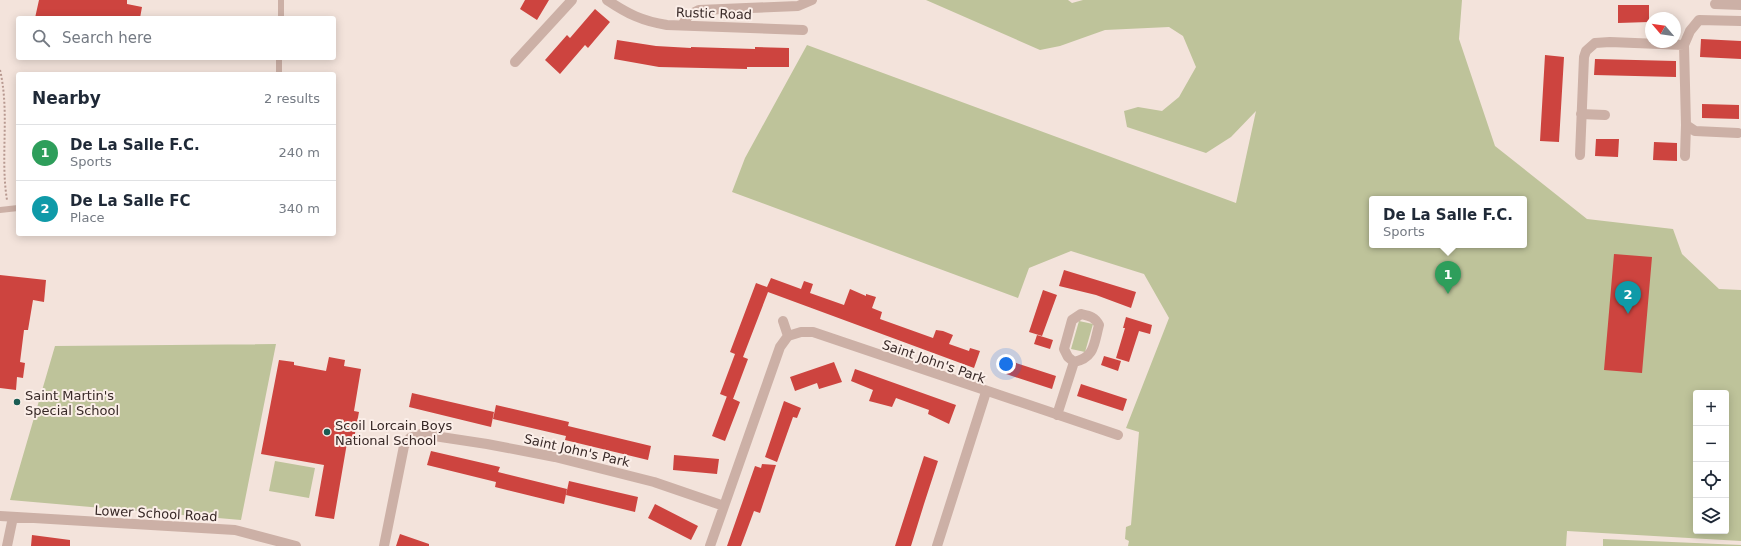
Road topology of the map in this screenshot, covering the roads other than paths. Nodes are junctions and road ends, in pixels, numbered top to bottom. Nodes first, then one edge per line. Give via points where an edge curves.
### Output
1 (282, 0) edge
2 (572, 0) edge
3 (607, 0) edge
4 (812, 0) edge
5 (1715, 4) dead end
6 (1741, 5) edge
7 (281, 16) edge
8 (1741, 21) edge
9 (682, 25) junction
10 (803, 30) dead end
11 (1684, 45) junction
12 (279, 60) edge
13 (515, 62) dead end
14 (279, 72) edge
15 (1582, 114) junction
16 (1605, 115) dead end
17 (1686, 126) junction
18 (1738, 133) dead end
19 (1580, 156) dead end
20 (1685, 156) dead end
21 (16, 208) edge
22 (0, 210) edge
23 (783, 321) dead end
24 (788, 336) junction
25 (1074, 362) junction
26 (986, 392) junction
27 (1057, 415) junction
28 (1118, 435) dead end
29 (724, 506) junction
30 (0, 516) edge
31 (12, 517) junction
32 (7, 546) edge
33 (296, 546) edge
34 (384, 546) edge
35 (710, 546) edge
36 (937, 546) edge

1 - 7 lane
2 - 13 street
3 - 9 street, Rustic Road via 647,22
4 - 9 street via 798,6 699,10 689,15
5 - 6 street
8 - 11 street via 1699,20
9 - 10 street, Rustic Road
11 - 15 street via 1610,42 1588,47 1584,57
11 - 17 street
12 - 14 lane
15 - 16 street
15 - 19 street
17 - 18 street via 1694,131
17 - 20 street
21 - 22 lane
23 - 24 street
24 - 26 street, Saint John's Park via 813,332
24 - 29 street via 780,347
25 - 25 street via 1064,349 1072,320 1081,314 1092,316 1099,325 1090,355
25 - 27 street
26 - 27 street
26 - 36 street, Saint John's Park
27 - 28 street
29 - 34 street, Saint John's Park via 654,482 563,459 421,434 410,438 404,446
29 - 35 street
30 - 31 street, Lower School Road
31 - 32 street
31 - 33 street, Lower School Road via 235,530

